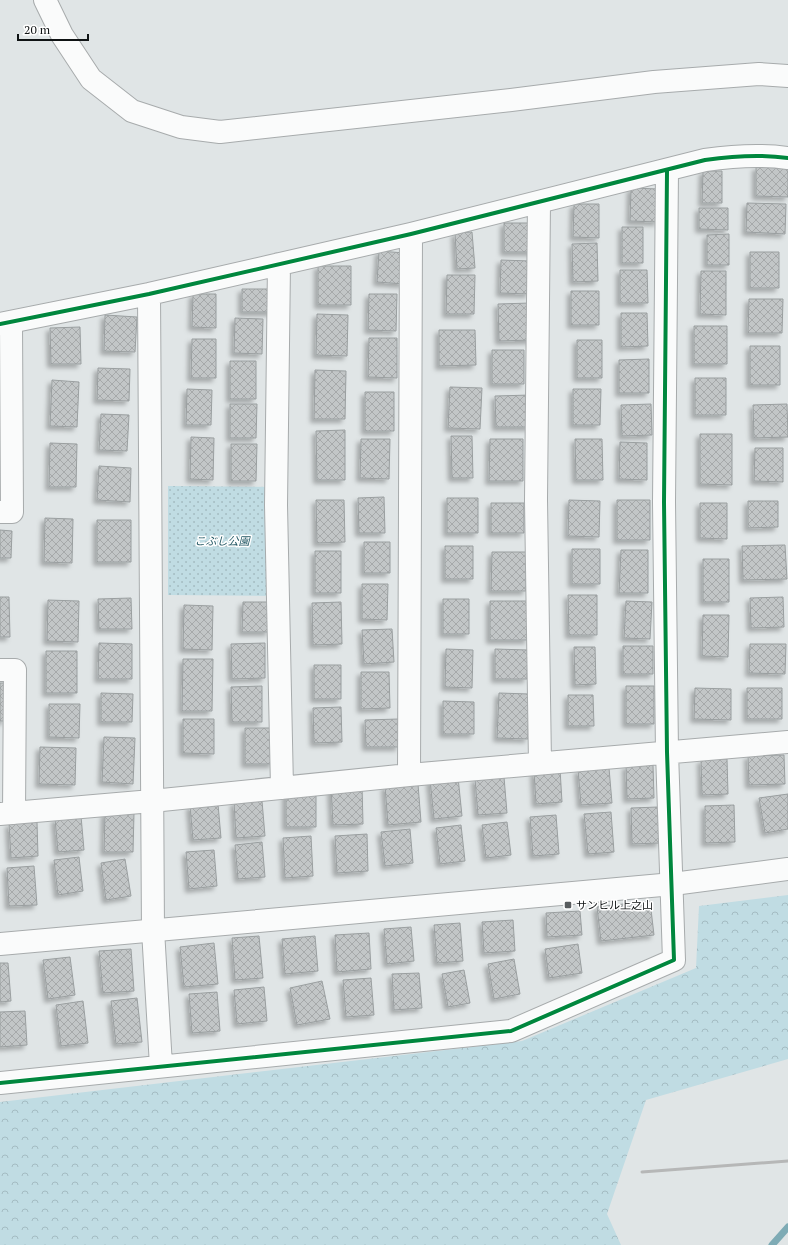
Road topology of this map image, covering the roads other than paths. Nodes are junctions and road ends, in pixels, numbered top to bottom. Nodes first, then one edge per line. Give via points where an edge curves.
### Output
1 (46, 0) edge
2 (788, 76) edge
3 (788, 158) edge
4 (667, 171) junction
5 (539, 203) junction
6 (411, 234) junction
7 (279, 264) junction
8 (149, 294) junction
9 (6, 323) edge
10 (0, 512) edge
11 (0, 670) edge
12 (788, 742) edge
13 (667, 752) junction
14 (540, 763) junction
15 (409, 776) junction
16 (282, 788) junction
17 (152, 802) junction
18 (7, 813) edge
19 (788, 869) edge
20 (673, 884) junction
21 (153, 930) junction
22 (0, 944) edge
23 (161, 1066) junction
24 (0, 1083) edge

1 - 2 street via 62,35 91,79 132,111 180,127 220,132 654,82 760,74
3 - 4 street via 765,154 726,157
4 - 5 street
4 - 13 street via 664,494
5 - 6 street
5 - 14 street via 536,500
6 - 7 street
6 - 15 street
7 - 8 street
7 - 16 street via 276,505
8 - 9 street
8 - 17 street
9 - 10 street via 12,512
11 - 18 street via 15,670
12 - 13 street
13 - 14 street
13 - 20 street
14 - 15 street
15 - 16 street
16 - 17 street
17 - 18 street
17 - 21 street
19 - 20 street
20 - 21 street
20 - 23 street via 674,960 511,1031
21 - 22 street
21 - 23 street
23 - 24 street

